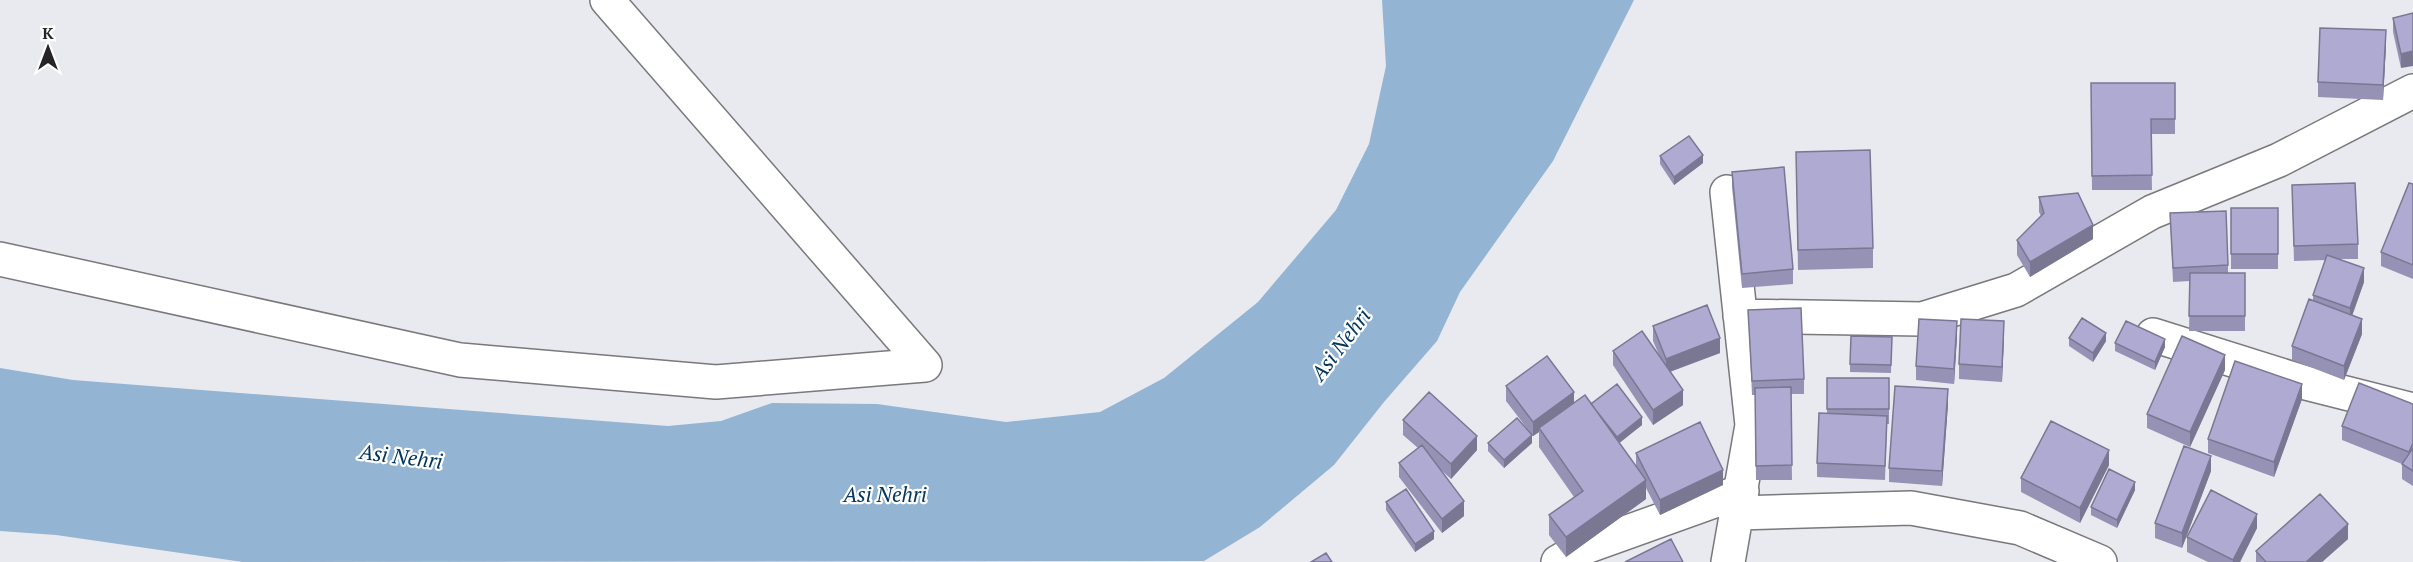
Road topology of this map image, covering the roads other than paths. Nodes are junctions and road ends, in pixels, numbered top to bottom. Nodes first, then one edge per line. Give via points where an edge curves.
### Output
1 (607, 0) edge
2 (2413, 92) edge
3 (1727, 192) dead end
4 (0, 259) edge
5 (1740, 316) junction
6 (2153, 335) edge
7 (2413, 410) edge
8 (1740, 502) junction
9 (1558, 562) edge
10 (1728, 562) edge
11 (2100, 562) edge

1 - 4 street via 925,365 716,382 460,360
2 - 5 street via 2279,160 2152,212 2016,290 1922,319
3 - 5 street
5 - 8 street via 1752,425
6 - 7 street via 2306,383
8 - 9 street via 1580,549
8 - 10 street
8 - 11 street via 1911,507 2020,528

